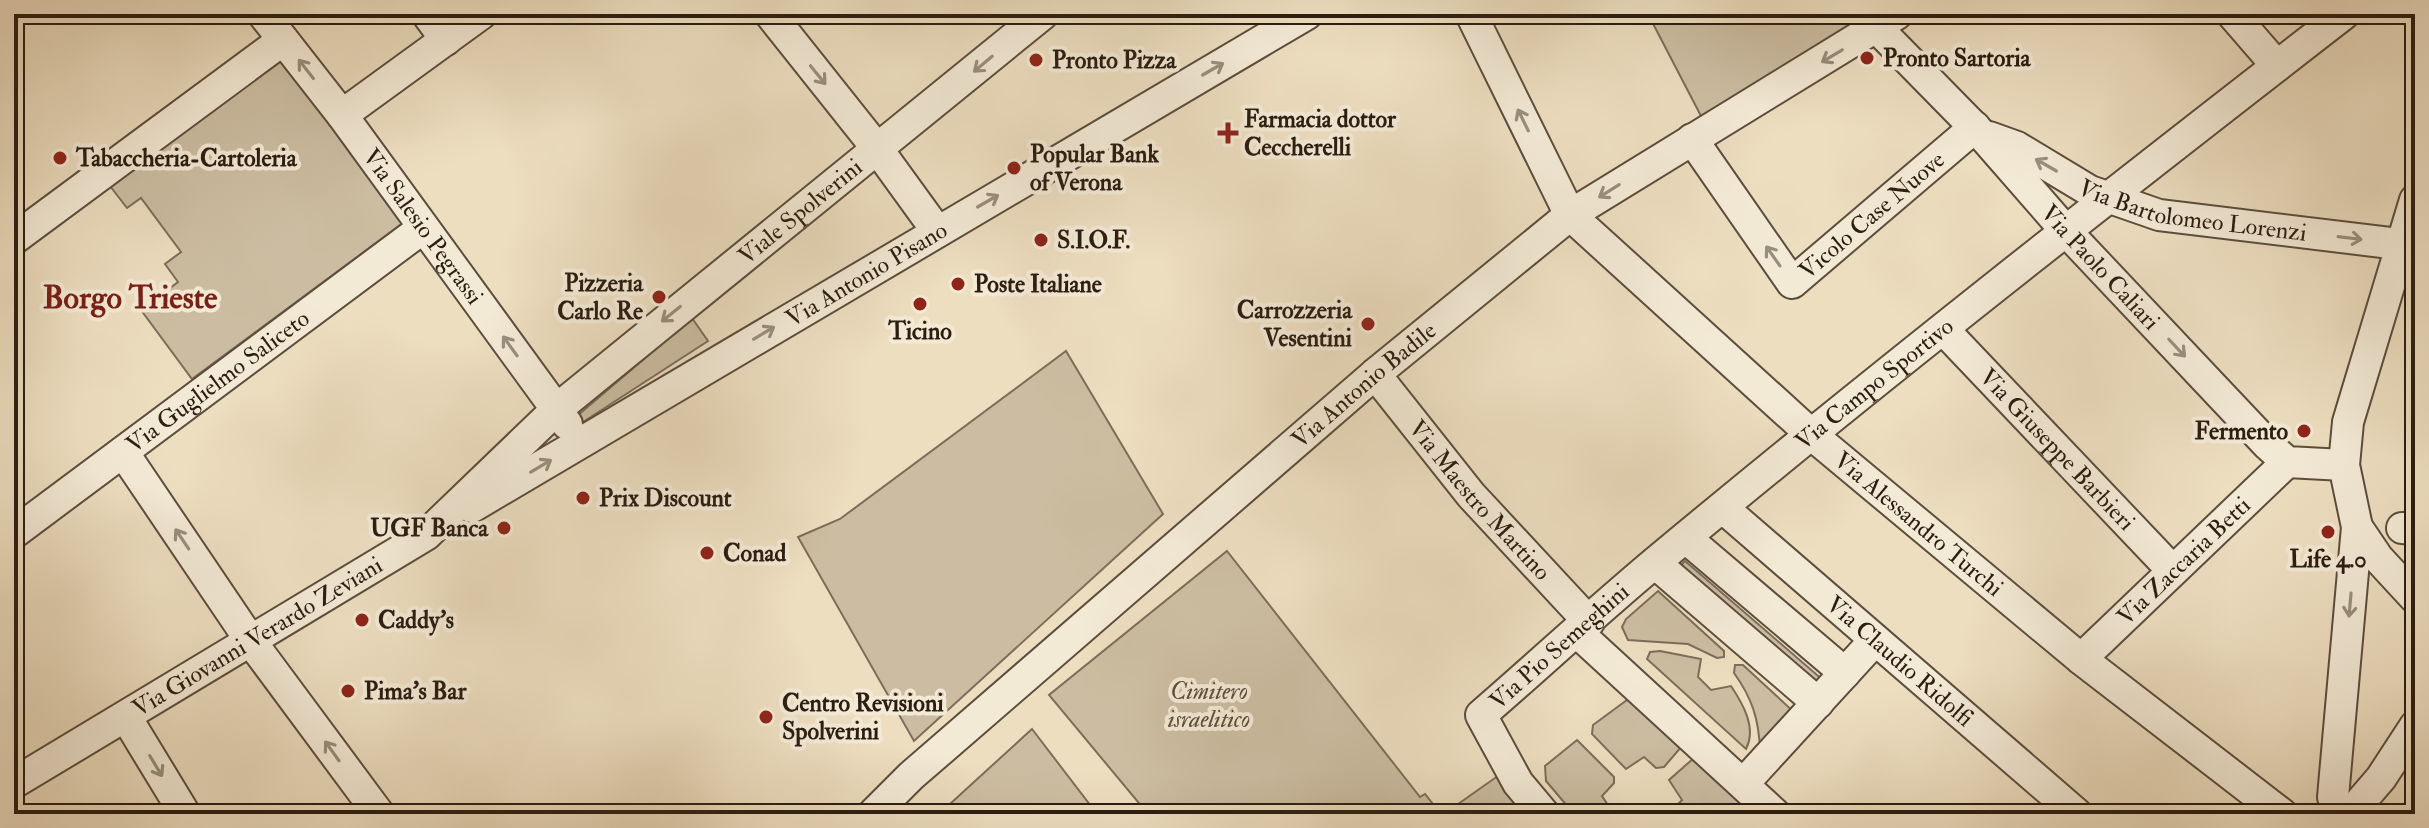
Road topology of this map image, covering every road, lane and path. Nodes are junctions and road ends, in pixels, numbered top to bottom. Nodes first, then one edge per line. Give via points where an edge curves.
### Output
1 (263, 14) edge
2 (427, 14) edge
3 (481, 14) edge
4 (770, 14) edge
5 (1043, 14) edge
6 (1307, 14) edge
7 (1471, 14) edge
8 (2232, 14) edge
9 (2344, 14) edge
10 (1885, 20) edge
11 (283, 40) junction
12 (446, 40) junction
13 (2277, 66) junction
14 (342, 115) junction
15 (1979, 132) junction
16 (1692, 139) junction
17 (879, 151) junction
18 (2108, 198) junction
19 (2415, 200) edge
20 (1570, 215) junction
21 (423, 228) junction
22 (2065, 230) junction
23 (937, 231) junction
24 (14, 239) edge
25 (2409, 245) edge
26 (1943, 329) junction
27 (1375, 374) junction
28 (557, 409) junction
29 (1812, 435) junction
30 (580, 441) junction
31 (123, 452) junction
32 (2287, 462) junction
33 (2344, 465) junction
34 (1723, 508) junction
35 (2357, 527) junction
36 (14, 533) edge
37 (426, 535) junction
38 (1686, 538) junction
39 (1655, 563) junction
40 (2172, 570) junction
41 (2415, 598) edge
42 (1583, 627) junction
43 (250, 640) junction
44 (1875, 640) junction
45 (2081, 659) junction
46 (1845, 673) junction
47 (1818, 703) junction
48 (126, 717) junction
49 (2415, 726) edge
50 (14, 783) edge
51 (1744, 783) junction
52 (1768, 812) edge
53 (185, 814) edge
54 (379, 814) edge
55 (873, 814) edge
56 (1544, 814) edge
57 (2077, 814) edge
58 (2282, 814) edge
59 (2339, 814) edge
60 (2350, 814) edge

1 - 11 street, Via Salesio Pegrassi
2 - 12 street
3 - 12 street
4 -> 17 street
5 -> 17 street, Viale Spolverini
23 -> 6 street, Via Antonio Pisano
20 -> 7 street
8 - 13 street
9 - 13 street, Via Campo Sportivo
10 - 15 street, Via Paolo Caliari
10 -> 16 street, Via Antonio Badile
14 -> 11 street, Via Salesio Pegrassi
11 - 24 street
12 - 14 street
13 - 18 street, Via Campo Sportivo
14 - 21 street, Via Salesio Pegrassi
15 -> 16 street, Vicolo Case Nuove via 1792,283
18 -> 15 street, Via Bartolomeo Lorenzi
15 - 22 street, Via Paolo Caliari
16 -> 20 street, Via Antonio Badile
17 - 23 street
17 -> 28 street, Viale Spolverini
18 - 22 street, Via Campo Sportivo
18 -> 25 street, Via Bartolomeo Lorenzi via 2159,215
19 - 25 street
20 - 27 street, Via Antonio Badile
20 - 29 street, Via Alessandro Turchi
28 -> 21 street, Via Salesio Pegrassi
21 - 31 street, Via Guglielmo Saliceto
22 - 26 street, Via Campo Sportivo
22 -> 32 street, Via Paolo Caliari
30 -> 23 street, Via Antonio Pisano
25 - 33 street via 2348,422
26 - 29 street, Via Campo Sportivo
26 - 40 street, Via Giuseppe Barbieri
27 - 42 street, Via Maestro Martino
27 - 55 street, Via Antonio Badile
28 - 30 street, Via Salesio Pegrassi
28 - 37 street, Via Giovanni Verardo Zeviani
29 - 34 street, Via Campo Sportivo
29 - 45 street, Via Alessandro Turchi
37 -> 30 street, Via Antonio Pisano
31 - 36 street, Via Guglielmo Saliceto
43 -> 31 street
32 - 33 street
32 - 40 street, Via Zaccaria Betti
33 - 35 street
34 - 38 street, Via Campo Sportivo
34 - 44 street, Via Claudio Ridolfi
35 - 41 street
35 -> 59 street via 2333,797
37 - 43 street, Via Giovanni Verardo Zeviani
38 - 39 street, Via Campo Sportivo
38 - 46 street
39 - 42 street, Via Pio Semeghini
39 - 47 street
40 - 45 street, Via Zaccaria Betti
42 - 51 street, Via Maestro Martino
42 - 56 street, Via Pio Semeghini via 1481,715 1518,783
43 - 48 street, Via Giovanni Verardo Zeviani
54 -> 43 street
44 - 46 street
44 - 57 street, Via Claudio Ridolfi
45 - 58 street, Via Alessandro Turchi
46 - 47 street
47 - 51 street
48 - 50 street, Via Giovanni Verardo Zeviani
48 -> 53 street
49 - 60 street
51 - 52 street, Via Maestro Martino

